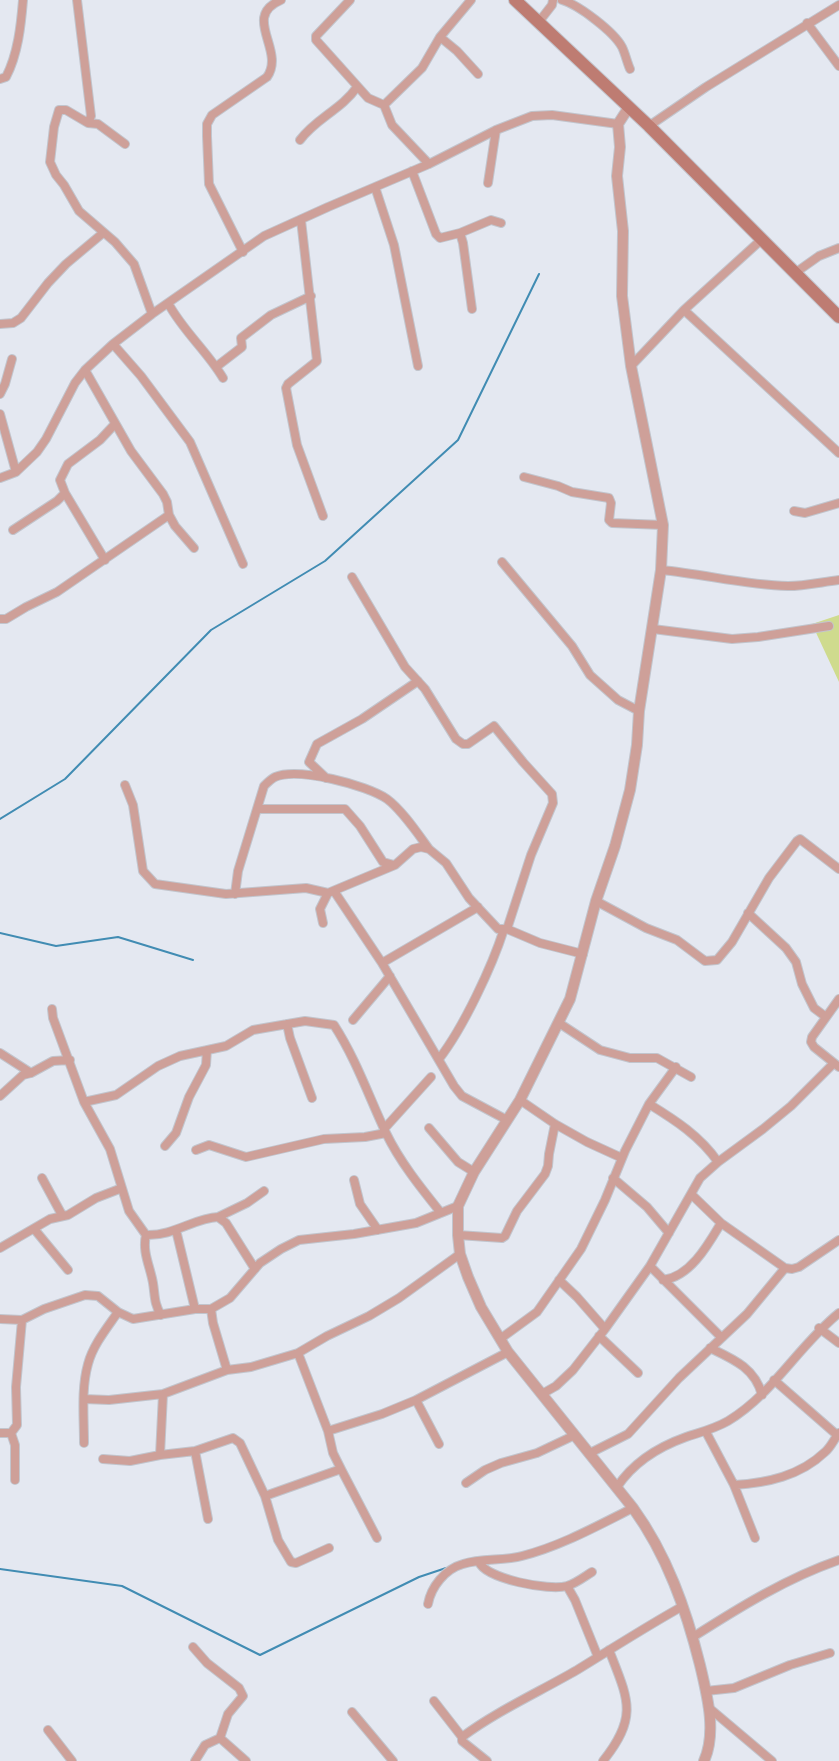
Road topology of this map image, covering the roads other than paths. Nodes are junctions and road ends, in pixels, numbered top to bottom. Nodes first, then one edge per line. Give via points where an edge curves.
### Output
1 (23, 0) edge
2 (77, 0) edge
3 (281, 0) edge
4 (350, 0) edge
5 (471, 0) edge
6 (515, 0) edge
7 (561, 0) edge
8 (552, 3) edge
9 (839, 5) edge
10 (538, 23) junction
11 (807, 23) junction
12 (440, 37) junction
13 (839, 66) edge
14 (630, 69) dead end
15 (477, 74) dead end
16 (0, 78) edge
17 (357, 87) junction
18 (384, 105) junction
19 (629, 107) junction
20 (88, 123) junction
21 (618, 124) junction
22 (650, 126) junction
23 (496, 130) junction
24 (300, 140) dead end
25 (125, 144) dead end
26 (429, 164) junction
27 (412, 171) junction
28 (488, 183) dead end
29 (375, 187) junction
30 (301, 220) junction
31 (501, 223) dead end
32 (104, 233) junction
33 (460, 233) junction
34 (761, 240) junction
35 (839, 248) edge
36 (243, 252) junction
37 (795, 273) junction
38 (311, 296) junction
39 (168, 303) junction
40 (472, 309) dead end
41 (684, 310) junction
42 (152, 314) junction
43 (839, 317) edge
44 (0, 324) edge
45 (113, 344) junction
46 (12, 359) dead end
47 (418, 366) dead end
48 (631, 366) junction
49 (216, 367) junction
50 (85, 370) junction
51 (223, 378) dead end
52 (0, 394) edge
53 (0, 414) edge
54 (115, 424) junction
55 (839, 453) edge
56 (16, 472) junction
57 (524, 477) dead end
58 (0, 478) edge
59 (65, 493) junction
60 (839, 503) edge
61 (794, 511) dead end
62 (170, 515) junction
63 (322, 516) dead end
64 (663, 525) junction
65 (12, 530) dead end
66 (194, 549) dead end
67 (105, 560) junction
68 (502, 562) dead end
69 (243, 564) dead end
70 (662, 570) junction
71 (352, 577) dead end
72 (839, 580) edge
73 (0, 619) edge
74 (829, 626) dead end
75 (653, 629) junction
76 (418, 681) junction
77 (639, 711) junction
78 (326, 778) junction
79 (125, 785) dead end
80 (257, 809) junction
81 (429, 849) junction
82 (394, 865) junction
83 (839, 868) edge
84 (331, 892) junction
85 (235, 894) junction
86 (597, 901) junction
87 (477, 907) junction
88 (748, 914) junction
89 (323, 922) dead end
90 (506, 929) junction
91 (583, 954) junction
92 (382, 963) junction
93 (390, 976) junction
94 (839, 999) edge
95 (52, 1009) dead end
96 (826, 1017) junction
97 (353, 1020) dead end
98 (559, 1023) junction
99 (287, 1024) junction
100 (207, 1050) junction
101 (0, 1053) edge
102 (439, 1059) junction
103 (70, 1060) junction
104 (836, 1065) edge
105 (676, 1067) junction
106 (31, 1073) junction
107 (431, 1077) dead end
108 (692, 1077) dead end
109 (0, 1095) edge
110 (312, 1098) dead end
111 (520, 1100) junction
112 (84, 1102) junction
113 (649, 1104) junction
114 (507, 1120) junction
115 (555, 1124) junction
116 (429, 1128) dead end
117 (385, 1131) junction
118 (165, 1146) dead end
119 (196, 1150) dead end
120 (622, 1158) junction
121 (718, 1162) junction
122 (474, 1172) junction
123 (42, 1178) dead end
124 (613, 1178) junction
125 (354, 1180) dead end
126 (122, 1188) junction
127 (264, 1191) dead end
128 (691, 1194) junction
129 (458, 1206) junction
130 (441, 1213) junction
131 (62, 1215) junction
132 (218, 1217) junction
133 (721, 1223) junction
134 (35, 1230) junction
135 (176, 1230) junction
136 (378, 1230) junction
137 (669, 1233) junction
138 (146, 1235) junction
139 (458, 1235) junction
140 (839, 1239) edge
141 (0, 1248) edge
142 (460, 1254) junction
143 (650, 1266) junction
144 (785, 1268) junction
145 (255, 1269) junction
146 (68, 1270) dead end
147 (559, 1280) junction
148 (663, 1280) junction
149 (195, 1309) junction
150 (211, 1309) junction
151 (118, 1312) junction
152 (839, 1313) edge
153 (161, 1315) junction
154 (0, 1318) edge
155 (21, 1320) junction
156 (819, 1328) junction
157 (602, 1333) junction
158 (721, 1337) junction
159 (500, 1339) junction
160 (839, 1343) edge
161 (710, 1348) junction
162 (508, 1352) junction
163 (298, 1353) junction
164 (227, 1370) junction
165 (638, 1373) dead end
166 (774, 1380) junction
167 (163, 1394) junction
168 (542, 1394) junction
169 (762, 1395) junction
170 (84, 1399) junction
171 (416, 1400) junction
172 (327, 1431) junction
173 (706, 1432) junction
174 (0, 1433) edge
175 (11, 1433) junction
176 (838, 1434) edge
177 (575, 1435) junction
178 (84, 1443) dead end
179 (439, 1444) dead end
180 (195, 1452) junction
181 (590, 1453) junction
182 (160, 1455) junction
183 (103, 1459) dead end
184 (342, 1469) junction
185 (15, 1480) dead end
186 (466, 1483) dead end
187 (734, 1485) junction
188 (617, 1487) junction
189 (265, 1496) junction
190 (633, 1508) junction
191 (208, 1519) dead end
192 (377, 1538) dead end
193 (755, 1538) dead end
194 (329, 1548) dead end
195 (839, 1560) edge
196 (479, 1562) junction
197 (592, 1572) dead end
198 (567, 1586) junction
199 (428, 1604) dead end
200 (683, 1606) junction
201 (693, 1637) junction
202 (194, 1647) dead end
203 (609, 1650) junction
204 (830, 1653) dead end
205 (598, 1657) junction
206 (706, 1691) junction
207 (434, 1701) dead end
208 (708, 1707) junction
209 (352, 1712) dead end
210 (48, 1730) dead end
211 (462, 1737) junction
212 (220, 1738) junction
213 (72, 1761) edge
214 (195, 1761) edge
215 (246, 1761) edge
216 (393, 1761) edge
217 (487, 1761) edge
218 (603, 1761) edge
219 (704, 1761) edge
220 (772, 1761) edge

1 - 16 street via 11,67 6,77
2 - 20 street via 91,116
3 - 36 street via 268,7 263,21 272,70 212,115 207,124 209,184
4 - 17 street via 316,40
5 - 12 street
6 - 10 main road
7 - 8 street
7 - 14 street via 611,34 621,46
8 - 10 street
9 - 11 street
10 - 19 main road
11 - 13 street
11 - 22 street
12 - 15 street
12 - 18 street via 422,68
17 - 18 street via 368,98
17 - 24 street
18 - 26 street via 392,125
19 - 21 street
19 - 22 main road
20 - 25 street via 98,124
20 - 32 street via 59,110 50,162 79,211
21 - 23 street via 552,115 532,116
21 - 48 street via 622,296
22 - 34 main road
23 - 26 street
23 - 28 street
26 - 27 street
27 - 29 street
27 - 33 street via 436,234 440,238
29 - 30 street
29 - 47 street via 394,245
30 - 36 street via 264,236
30 - 38 street
31 - 33 street via 491,220
32 - 42 street via 134,264
32 - 44 street via 66,264 21,318
33 - 40 street
34 - 37 main road
34 - 41 street
35 - 37 street
36 - 39 street
37 - 43 main road
38 - 49 street via 271,315 241,338 242,347
38 - 63 street via 317,361 286,388 297,445
39 - 42 street
39 - 49 street via 186,333
41 - 48 street
41 - 55 street
42 - 45 street
45 - 50 street
45 - 69 street via 190,442
46 - 52 street
48 - 64 street
49 - 51 street
50 - 54 street
50 - 56 street via 46,440
53 - 56 street
54 - 59 street via 68,464 60,480
54 - 62 street via 163,494
56 - 58 street
57 - 64 street via 572,492 609,498 612,524
59 - 65 street
59 - 67 street
60 - 61 street via 805,513
62 - 66 street
62 - 67 street
64 - 70 street
67 - 73 street via 57,592
68 - 77 street via 572,646 590,675 618,700
70 - 72 street via 790,586
70 - 75 street
71 - 76 street via 405,667
74 - 75 street via 732,639
75 - 77 street
76 - 78 street via 362,720 317,744 309,762
76 - 90 street via 456,739 468,744 494,726 552,794 550,813
77 - 86 street via 630,790
78 - 80 street via 276,777 264,786
78 - 81 street via 362,786 388,799
79 - 85 street via 134,805 142,871 156,884
80 - 82 street via 345,809 383,862
80 - 85 street
81 - 82 street via 413,849
81 - 87 street via 446,863
82 - 84 street
83 - 88 street via 800,839 769,878
84 - 85 street via 306,888
84 - 89 street via 320,909
84 - 92 street
86 - 88 street via 677,940 708,961 722,955
86 - 91 street
87 - 90 street via 498,929
87 - 92 street
88 - 96 street via 786,948 796,962 814,1008
90 - 91 street
90 - 102 street
91 - 98 street
92 - 93 street
93 - 97 street
93 - 102 street
94 - 96 street
95 - 103 street
96 - 104 street via 811,1042
98 - 105 street via 600,1050 630,1058 657,1058
98 - 111 street
99 - 100 street via 253,1030 226,1046
99 - 110 street
99 - 117 street via 305,1021 334,1025 351,1051
100 - 112 street via 158,1066 116,1095
100 - 118 street via 206,1065 180,1125
101 - 106 street
102 - 114 street via 462,1096
103 - 106 street via 54,1061
103 - 112 street
104 - 121 street via 791,1106
105 - 108 street
105 - 113 street
106 - 109 street
107 - 117 street
111 - 114 street
111 - 115 street
112 - 126 street via 111,1149
113 - 120 street
113 - 121 street via 691,1132
114 - 122 street
115 - 120 street
115 - 139 street via 545,1174 517,1211 505,1236
116 - 122 street via 458,1162
117 - 119 street via 365,1137 324,1139 246,1157 209,1145
117 - 130 street via 408,1170
120 - 124 street
121 - 128 street via 700,1178
122 - 129 street
123 - 131 street
124 - 137 street via 647,1207
124 - 147 street via 581,1249
125 - 136 street via 360,1204
126 - 131 street
126 - 138 street via 134,1220
127 - 132 street
128 - 133 street
128 - 137 street
129 - 130 street
129 - 139 street
130 - 136 street via 416,1223
131 - 134 street
132 - 135 street via 207,1217
132 - 145 street
133 - 144 street
133 - 148 street via 708,1246 686,1270
134 - 141 street
134 - 146 street
135 - 138 street
135 - 149 street
136 - 145 street via 299,1240
137 - 143 street
138 - 153 street via 143,1247 153,1283 154,1305
139 - 142 street
140 - 144 street via 799,1267
142 - 159 street via 480,1307
142 - 163 street via 399,1298
143 - 148 street
143 - 157 street
144 - 158 street via 747,1314
145 - 150 street via 230,1298
147 - 157 street via 577,1297
147 - 159 street via 537,1312
148 - 158 street
149 - 150 street
149 - 153 street
150 - 164 street
151 - 153 street via 134,1319
151 - 155 street via 98,1296 85,1295
151 - 170 street via 88,1362
152 - 156 street
154 - 155 street
155 - 175 street via 17,1425
156 - 160 street
156 - 166 street
157 - 165 street
157 - 168 street via 573,1371
158 - 161 street
159 - 162 street
161 - 169 street via 750,1370
161 - 181 street via 628,1434
162 - 168 street
162 - 171 street
163 - 164 street
163 - 172 street
164 - 167 street
166 - 169 street
166 - 176 street
167 - 170 street
167 - 182 street
168 - 177 street
169 - 173 street
170 - 178 street
171 - 172 street
171 - 179 street
172 - 184 street
173 - 187 street
173 - 188 street via 661,1447 625,1475
174 - 175 street
175 - 185 street
176 - 187 street via 827,1451 808,1466 775,1480
177 - 181 street
177 - 186 street via 537,1453 485,1470
180 - 182 street
180 - 189 street via 236,1439
180 - 191 street
181 - 188 street
182 - 183 street via 130,1461
184 - 189 street
184 - 192 street
187 - 193 street
188 - 190 street
189 - 194 street via 278,1540 291,1562
190 - 196 street via 541,1550 513,1559
190 - 200 street via 648,1528
195 - 201 street via 786,1581
196 - 198 street via 485,1570 528,1585
196 - 199 street via 463,1564 443,1577 433,1587
197 - 198 street
198 - 205 street
200 - 201 street
200 - 203 street
201 - 206 street
202 - 212 street via 243,1696 228,1714
203 - 205 street
203 - 218 street via 628,1710 627,1722
204 - 206 street via 734,1688
205 - 211 street
206 - 208 street
207 - 211 street
208 - 219 street via 710,1738
208 - 220 street
209 - 216 street
210 - 213 street
211 - 217 street via 464,1745
212 - 214 street via 205,1745
212 - 215 street

